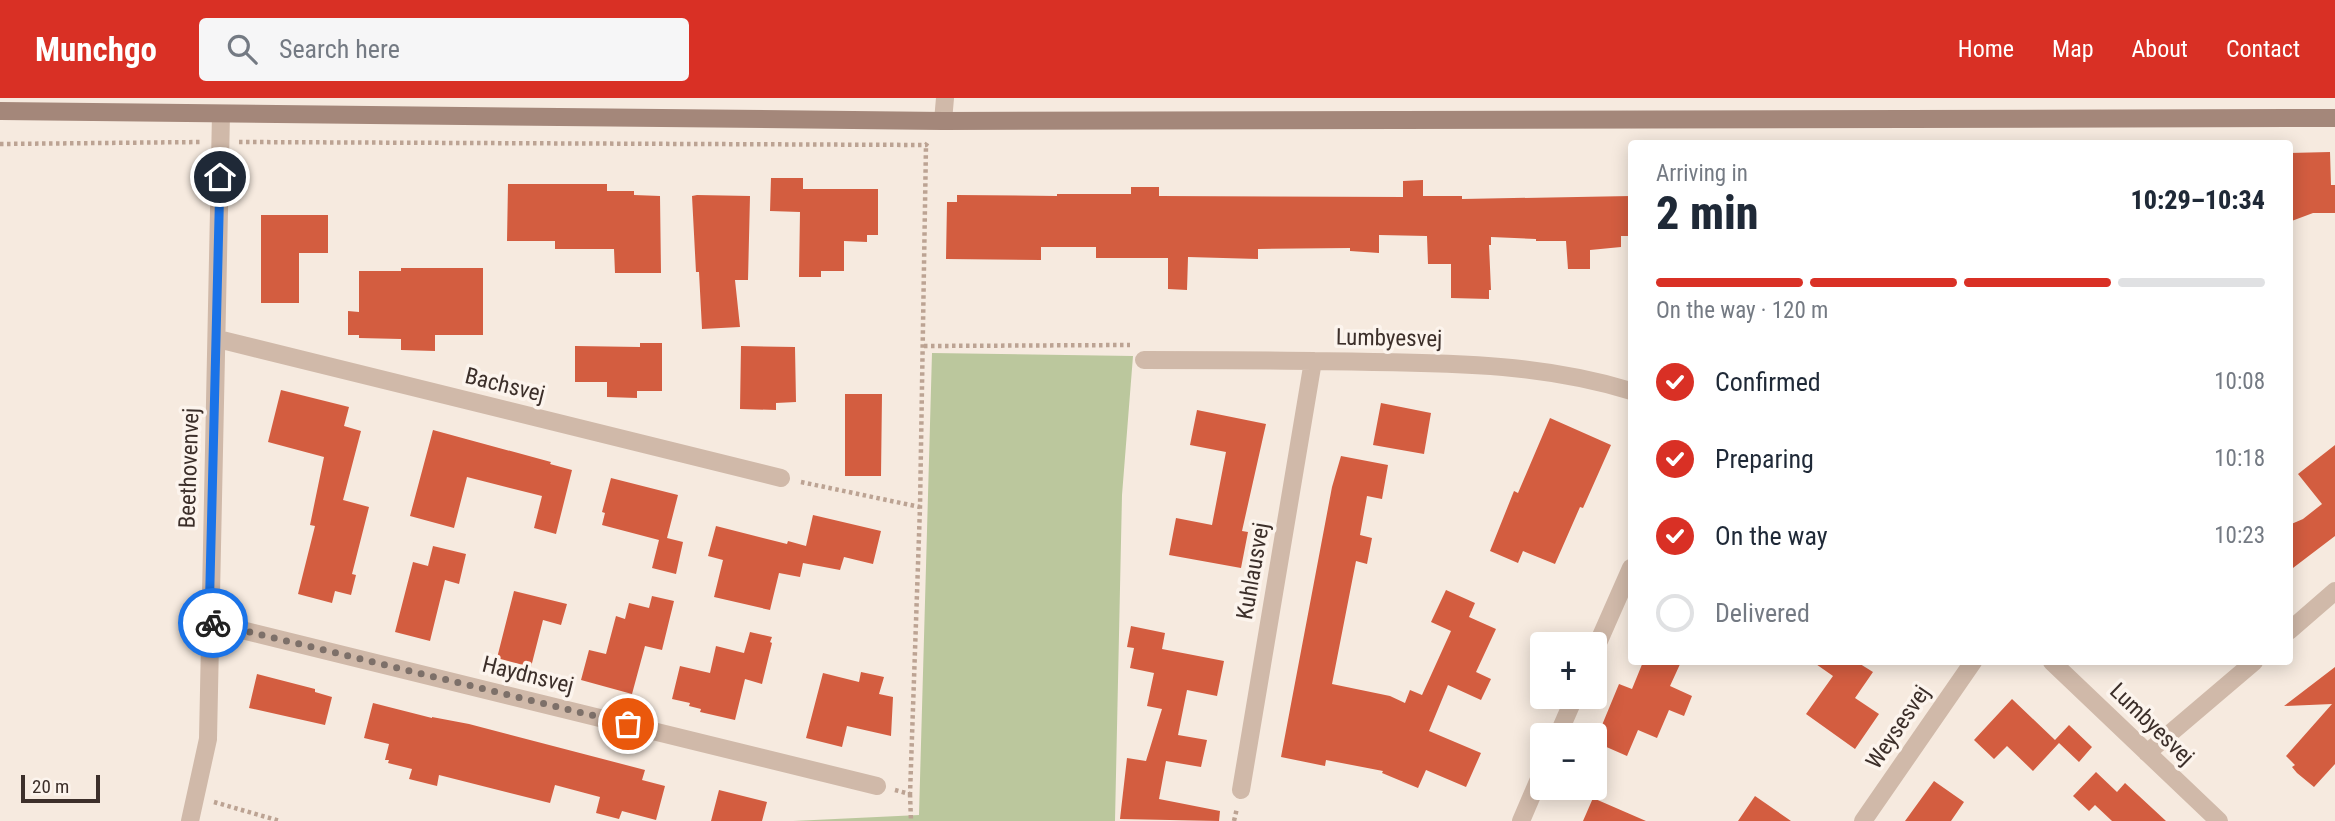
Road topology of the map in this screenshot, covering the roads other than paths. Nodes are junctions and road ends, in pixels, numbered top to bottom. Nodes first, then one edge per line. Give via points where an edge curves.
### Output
1 (945, 98) edge
2 (0, 111) edge
3 (221, 114) junction
4 (2335, 118) edge
5 (943, 121) junction
6 (218, 339) junction
7 (1144, 360) road end
8 (1313, 361) junction
9 (1628, 390) edge
10 (781, 478) road end
11 (1628, 575) edge
12 (2335, 591) edge
13 (209, 622) junction
14 (2293, 628) edge
15 (1603, 632) edge
16 (1971, 665) edge
17 (2055, 665) edge
18 (2250, 665) edge
19 (2147, 753) junction
20 (877, 786) road end
21 (1241, 790) dead end
22 (1530, 800) edge
23 (190, 821) edge
24 (1521, 821) edge
25 (1863, 821) edge
26 (2219, 821) edge

1 - 5 street
2 - 3 street
3 - 5 street
3 - 6 street, Beethovenvej
4 - 5 street
6 - 10 street, Bachsvej
6 - 13 street, Beethovenvej
7 - 8 street, Lumbyesvej
8 - 9 street, Lumbyesvej via 1526,368
8 - 21 street, Kuhlausvej
11 - 15 street
12 - 14 street
13 - 20 street, Haydnsvej
13 - 23 street, Beethovenvej via 208,739
16 - 25 street, Weysesvej
17 - 19 street, Lumbyesvej
18 - 19 street
19 - 26 street, Lumbyesvej
22 - 24 street

